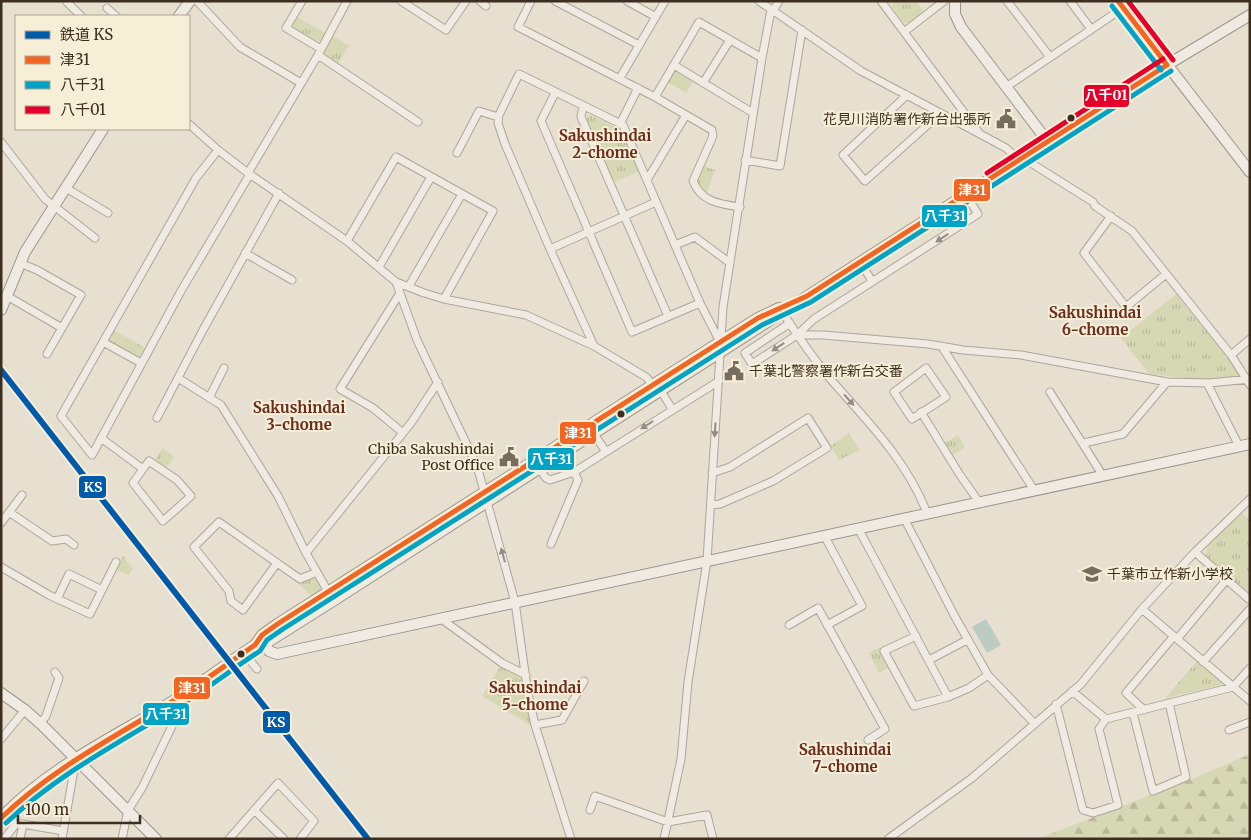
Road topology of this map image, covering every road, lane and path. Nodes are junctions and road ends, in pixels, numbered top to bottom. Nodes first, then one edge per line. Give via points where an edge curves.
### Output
1 (66, 1) edge
2 (302, 1) edge
3 (347, 1) edge
4 (401, 1) edge
5 (466, 1) edge
6 (531, 1) edge
7 (555, 1) edge
8 (627, 1) edge
9 (665, 1) edge
10 (759, 1) edge
11 (779, 1) edge
12 (944, 1) edge
13 (955, 1) edge
14 (1007, 1) edge
15 (1070, 1) edge
16 (190, 2) edge
17 (885, 3) edge
18 (1121, 4) edge
19 (107, 8) dead end
20 (772, 10) junction
21 (80, 15) edge
22 (115, 15) edge
23 (180, 15) edge
24 (1250, 15) edge
25 (656, 16) junction
26 (802, 30) junction
27 (1091, 30) junction
28 (904, 32) junction
29 (730, 40) junction
30 (639, 45) junction
31 (320, 52) junction
32 (1050, 57) junction
33 (762, 58) junction
34 (674, 65) junction
35 (1167, 65) junction
36 (620, 78) junction
37 (703, 82) junction
38 (301, 83) junction
39 (1006, 87) junction
40 (638, 88) junction
41 (555, 93) junction
42 (907, 95) junction
43 (655, 97) junction
44 (582, 106) junction
45 (753, 113) junction
46 (941, 113) junction
47 (686, 115) junction
48 (498, 118) junction
49 (418, 122) dead end
50 (620, 124) junction
51 (190, 125) edge
52 (102, 130) edge
53 (980, 134) junction
54 (1, 142) edge
55 (1048, 142) junction
56 (218, 150) junction
57 (457, 153) dead end
58 (1022, 159) junction
59 (745, 160) junction
60 (1250, 172) edge
61 (249, 174) junction
62 (431, 176) junction
63 (647, 180) junction
64 (66, 188) junction
65 (279, 193) junction
66 (462, 194) junction
67 (966, 195) junction
68 (656, 202) junction
69 (54, 206) junction
70 (740, 207) junction
71 (108, 214) dead end
72 (624, 216) junction
73 (1110, 216) junction
74 (589, 231) junction
75 (95, 238) dead end
76 (347, 241) junction
77 (675, 245) junction
78 (550, 249) junction
79 (245, 253) junction
80 (860, 262) junction
81 (20, 263) junction
82 (730, 263) junction
83 (379, 267) junction
84 (1166, 274) junction
85 (292, 280) dead end
86 (872, 281) junction
87 (396, 282) junction
88 (409, 286) junction
89 (400, 293) junction
90 (7, 296) junction
91 (444, 299) junction
92 (700, 302) junction
93 (1, 310) edge
94 (781, 310) junction
95 (668, 316) junction
96 (790, 323) junction
97 (62, 328) junction
98 (797, 335) junction
99 (1250, 339) edge
100 (103, 342) junction
101 (720, 342) junction
102 (594, 346) junction
103 (942, 347) junction
104 (47, 354) dead end
105 (719, 354) junction
106 (1231, 355) junction
107 (141, 363) junction
108 (224, 368) dead end
109 (178, 378) junction
110 (719, 381) junction
111 (438, 382) junction
112 (1167, 382) junction
113 (1249, 382) edge
114 (1207, 383) junction
115 (657, 388) junction
116 (1050, 392) dead end
117 (209, 398) junction
118 (672, 409) junction
119 (921, 412) junction
120 (158, 418) dead end
121 (592, 430) junction
122 (402, 433) junction
123 (101, 438) junction
124 (1084, 443) junction
125 (1250, 444) edge
126 (1239, 446) junction
127 (606, 452) junction
128 (142, 470) junction
129 (540, 470) junction
130 (574, 472) junction
131 (712, 473) junction
132 (1103, 476) junction
133 (1034, 490) junction
134 (485, 492) junction
135 (22, 495) dead end
136 (1250, 498) edge
137 (488, 502) junction
138 (979, 502) junction
139 (711, 505) junction
140 (9, 512) junction
141 (927, 513) junction
142 (904, 518) junction
143 (1, 522) edge
144 (858, 528) junction
145 (824, 535) junction
146 (552, 544) dead end
147 (74, 545) dead end
148 (1195, 552) junction
149 (306, 553) junction
150 (707, 561) junction
151 (116, 562) dead end
152 (277, 563) junction
153 (1, 567) edge
154 (317, 572) junction
155 (1227, 579) junction
156 (102, 590) junction
157 (331, 597) junction
158 (57, 599) junction
159 (1250, 600) edge
160 (515, 602) junction
161 (1142, 609) junction
162 (1250, 609) edge
163 (440, 618) junction
164 (827, 624) junction
165 (789, 625) dead end
166 (916, 636) junction
167 (1175, 637) junction
168 (967, 640) junction
169 (259, 644) junction
170 (244, 653) junction
171 (929, 660) junction
172 (1203, 662) junction
173 (1250, 668) edge
174 (257, 669) dead end
175 (55, 672) dead end
176 (526, 675) junction
177 (988, 675) junction
178 (584, 682) dead end
179 (1233, 687) junction
180 (1072, 691) junction
181 (1, 693) edge
182 (948, 697) junction
183 (176, 699) junction
184 (1250, 701) edge
185 (1169, 703) junction
186 (1056, 704) junction
187 (25, 710) junction
188 (1144, 710) junction
189 (1133, 713) junction
190 (1106, 719) junction
191 (1250, 722) edge
192 (1034, 723) junction
193 (40, 724) junction
194 (535, 725) junction
195 (1229, 730) dead end
196 (1, 739) edge
197 (868, 740) dead end
198 (76, 758) junction
199 (128, 810) junction
200 (254, 810) junction
201 (590, 810) dead end
202 (1, 818) edge
203 (668, 822) junction
204 (23, 824) junction
205 (63, 831) junction
206 (4, 839) edge
207 (20, 839) edge
208 (62, 839) edge
209 (122, 839) edge
210 (156, 839) edge
211 (229, 839) edge
212 (284, 839) edge
213 (300, 839) edge
214 (571, 839) edge
215 (664, 839) edge
216 (712, 839) edge
217 (888, 839) edge

1 - 21 street
2 - 31 street via 286,28
3 - 31 street
4 - 5 street via 446,30
6 - 36 street via 518,27
7 - 30 street
8 - 25 street
9 - 25 street
10 - 20 street
11 - 20 street
12 - 28 street
13 - 39 street via 955,14 961,27
14 - 32 street
15 - 27 street
16 - 23 street
16 - 38 street via 240,48
17 - 28 street
18 - 27 street
18 - 35 street
19 - 22 street
20 - 26 street
20 - 33 street
24 - 35 street
25 - 30 street
26 - 42 street via 861,71
26 - 59 street via 780,166
27 - 32 street
28 - 53 street
29 - 33 street
29 - 34 street via 699,22
29 - 37 street
30 - 36 street
31 - 38 street
31 - 49 street
32 - 39 street
33 - 45 street
34 - 37 street
34 - 43 street
35 - 55 street
35 - 60 street
36 - 40 street
37 - 45 street
38 - 61 street
39 - 55 street
40 - 43 street
40 - 50 street
41 - 44 street
41 - 48 street via 519,74
41 - 74 street via 541,121
42 - 46 street
42 - 46 street via 843,155 865,181
43 - 47 street
44 - 50 street
44 - 72 street via 581,117
45 - 59 street
46 - 53 street
47 - 63 street
47 - 70 street via 712,130 713,136 693,181 696,190 716,204
48 - 57 street via 479,111
48 - 78 street
50 - 63 street
51 - 56 street
52 - 64 street
53 - 58 street
54 - 69 street
55 - 58 street
56 - 61 street
56 - 100 street via 196,178
58 - 67 street
58 - 73 street via 1093,202
59 - 70 street
61 - 65 street
61 - 107 street
62 - 66 street
62 - 76 street via 396,157
62 - 83 street
63 - 68 street
64 - 69 street
64 - 71 street
65 - 76 street
65 - 79 street
66 - 88 street
66 - 91 street via 493,211
67 - 80 street
67 -> 86 street via 978,214
68 - 72 street
68 - 77 street
69 - 75 street
69 - 81 street
70 - 82 street
72 - 74 street
72 - 95 street
73 - 84 street via 1132,230
73 - 84 street via 1084,253 1126,306
74 - 78 street
74 - 95 street via 632,332
76 - 83 street
77 - 82 street via 695,237
77 - 92 street
78 - 102 street
79 - 85 street
79 - 109 street
80 - 86 street
80 - 94 street
81 - 90 street
81 - 97 street via 81,295
82 - 101 street
83 - 87 street
84 - 106 street
86 - 98 street via 814,319
87 - 88 street
87 - 89 street
88 - 91 street
89 - 111 street
89 - 122 street via 340,388 373,408
90 - 93 street
90 - 97 street
91 - 102 street via 526,315
92 - 95 street
92 - 101 street
94 - 96 street
94 - 101 street via 758,318
94 - 105 street
96 - 98 street
98 -> 96 street via 752,364 744,353
97 - 104 street
98 - 103 street
98 -> 141 street via 832,381 892,449
99 - 106 street
100 - 107 street
100 - 123 street via 61,416 92,455
101 - 105 street
101 - 115 street
102 - 115 street via 619,359
103 - 112 street via 1021,355
103 - 133 street
105 - 110 street
105 - 115 street
106 - 113 street
107 - 123 street
108 - 117 street
109 - 117 street
109 - 120 street
110 - 118 street
110 -> 131 street
111 - 122 street
111 - 134 street via 477,466
112 - 114 street
112 - 124 street via 1123,434
113 - 114 street
114 - 126 street
115 - 118 street
115 - 121 street
116 - 124 street
117 - 149 street via 221,405 278,496
118 -> 127 street
119 - 119 street via 912,418 894,392 926,368 946,397
119 - 138 street
121 - 127 street
121 - 129 street
121 - 134 street
122 - 149 street
123 - 128 street
124 - 132 street
125 - 126 street
126 - 132 street
127 - 130 street
128 - 128 street via 133,483 163,521 192,496 177,480 149,461
129 - 130 street via 550,480
129 - 137 street
130 - 146 street via 578,480
131 - 139 street
131 - 139 street via 730,467 808,418 827,448 773,481
132 - 133 street
133 - 138 street
134 - 137 street
134 - 157 street
135 - 140 street
136 - 148 street
137 - 157 street
160 -> 137 street
138 - 141 street
139 - 150 street
140 - 143 street
140 - 147 street via 52,541 66,539
141 - 142 street
142 - 144 street
142 - 168 street
144 - 145 street
144 - 166 street
145 - 150 street
145 - 164 street via 862,606
148 - 155 street
148 - 161 street
149 - 154 street
150 - 160 street
150 - 203 street via 688,682 681,759
151 - 156 street
152 - 152 street via 220,522 194,547 229,591 231,601 243,610
152 - 154 street via 300,579
153 - 158 street
154 - 157 street
155 - 159 street
155 - 167 street
156 - 158 street via 90,614
156 - 158 street via 68,574
157 - 169 street via 268,642
160 - 163 street
160 - 176 street
161 - 167 street
161 - 180 street
162 - 172 street
163 - 169 street via 277,654
163 - 176 street via 502,663
164 - 165 street via 818,608
164 - 197 street via 884,729
166 - 171 street
166 - 182 street via 884,651 914,706
167 - 172 street
167 - 188 street via 1126,693
168 - 171 street
168 - 177 street
169 - 170 street
170 - 174 street
170 - 183 street
171 - 182 street
172 - 179 street
173 - 179 street
175 - 193 street via 59,678
176 - 194 street
177 - 182 street
177 - 192 street
178 - 194 street via 562,720
179 - 184 street
179 - 185 street
180 - 186 street
180 - 190 street
181 - 187 street
183 - 198 street
183 - 199 street via 174,722
185 - 188 street
185 - 189 street via 1186,777 1153,791
186 - 190 street via 1083,810 1093,813 1118,805 1099,729
186 - 192 street
187 - 193 street
187 - 196 street
188 - 189 street
189 - 190 street
191 - 195 street
192 - 217 street via 972,778
193 - 198 street
194 - 214 street
198 - 199 street
198 - 202 street via 50,774
198 - 205 street
199 - 209 street
199 - 210 street
200 - 211 street
200 - 212 street
200 - 213 street via 278,783 314,821
201 - 203 street via 595,796
203 - 215 street
203 - 216 street via 707,815
204 - 205 street
204 - 206 street via 16,824
204 - 207 street
205 - 208 street

